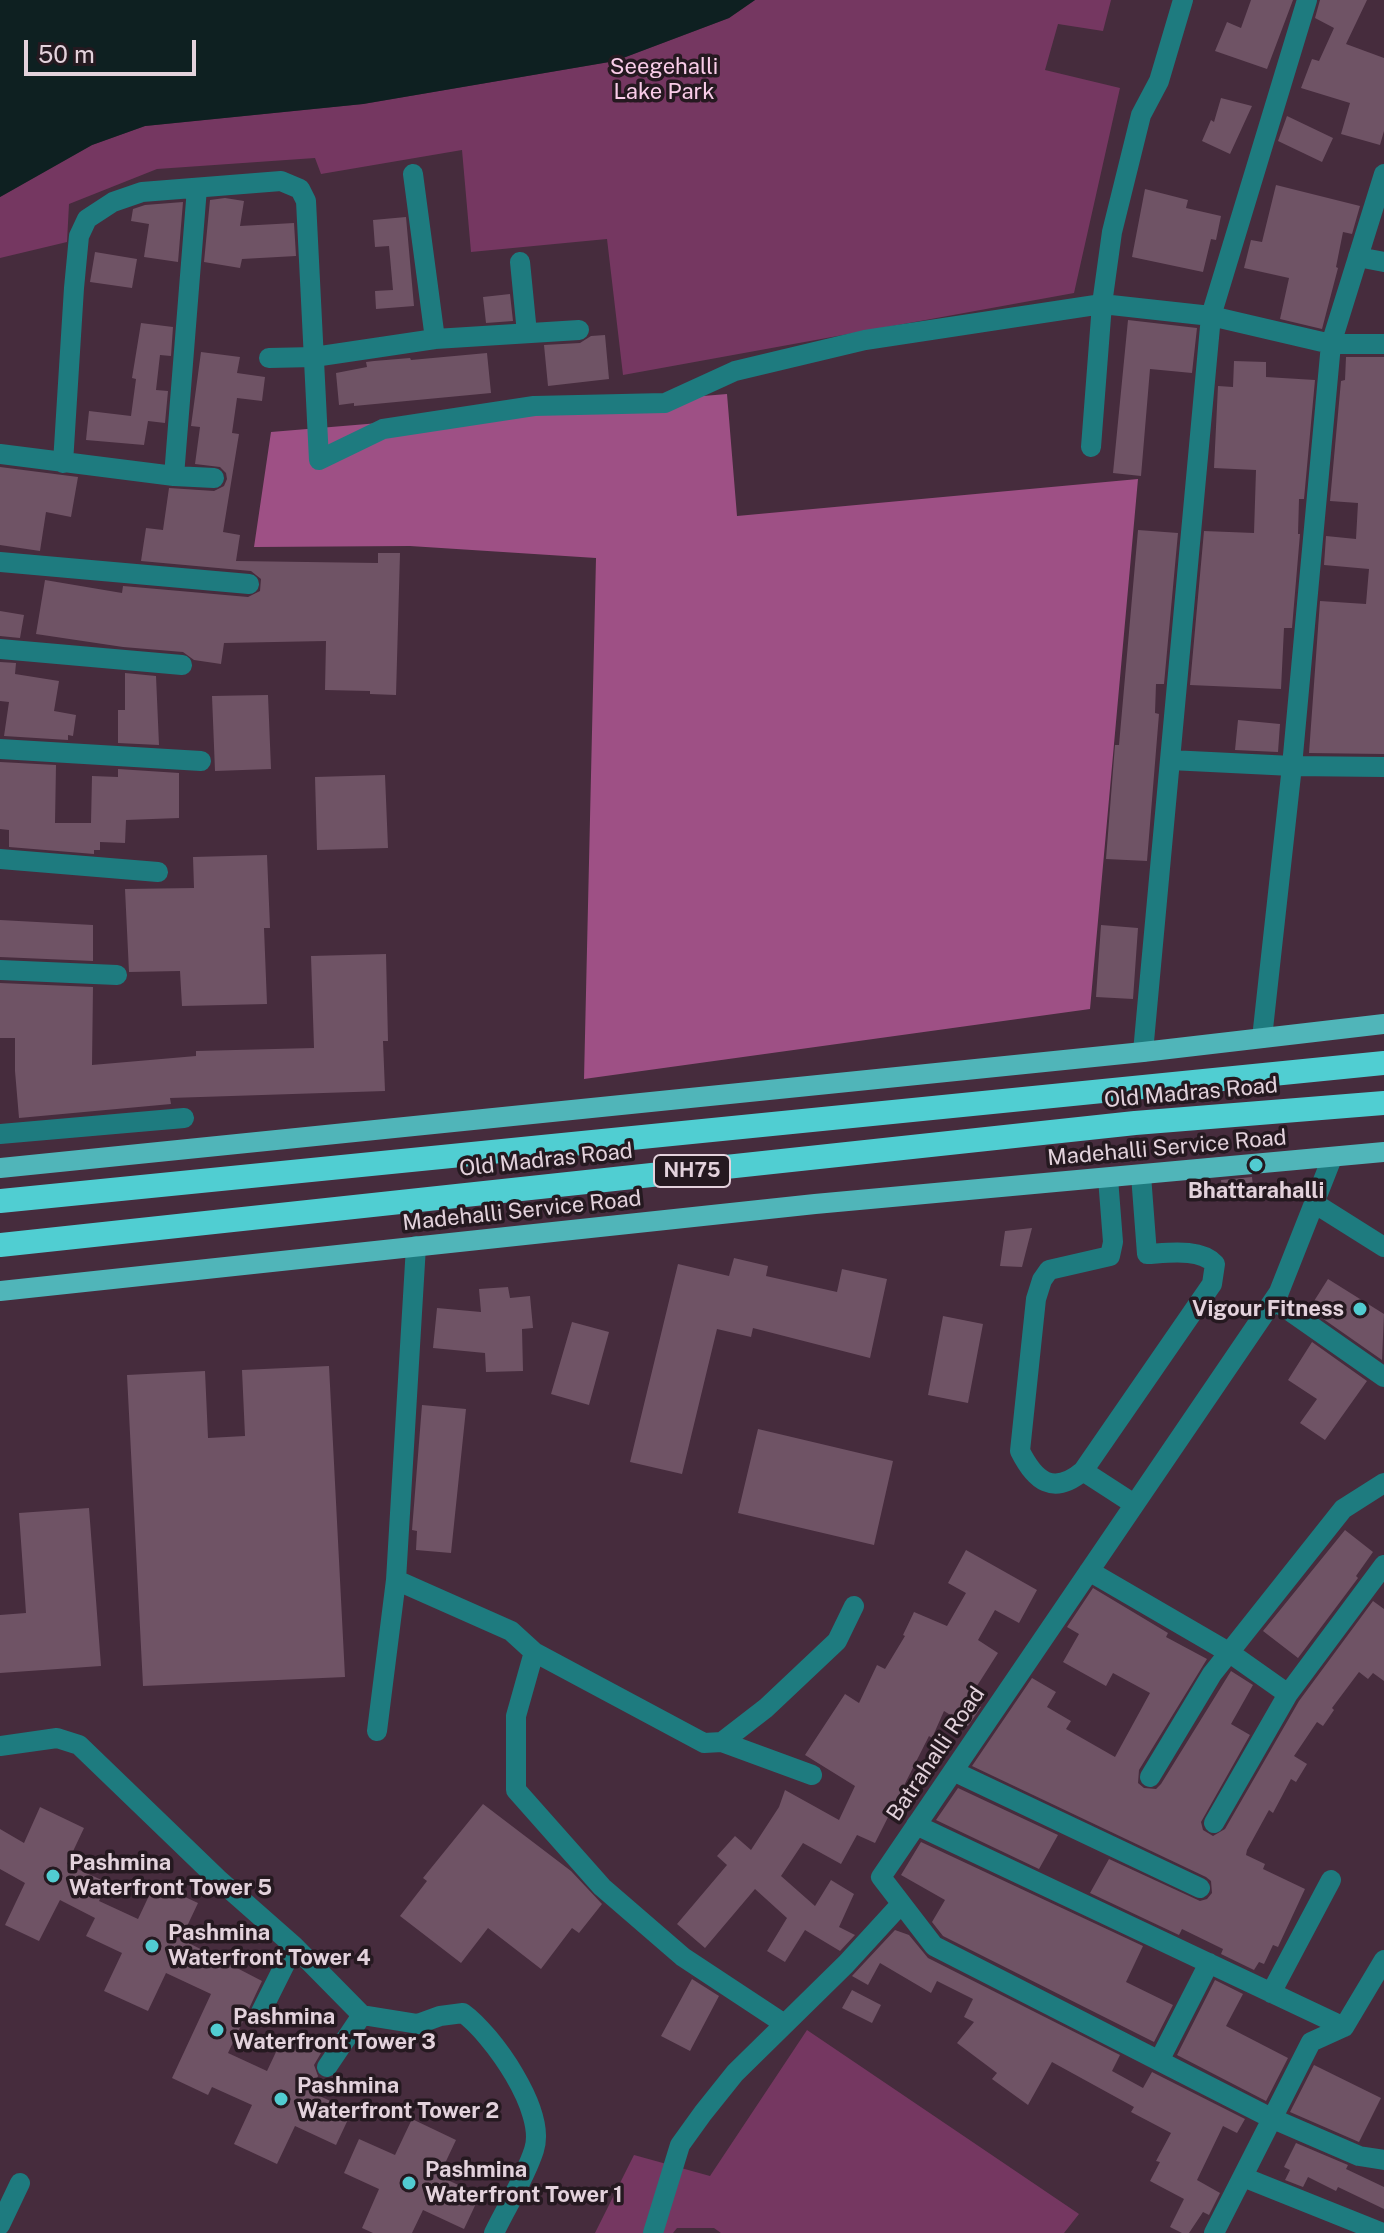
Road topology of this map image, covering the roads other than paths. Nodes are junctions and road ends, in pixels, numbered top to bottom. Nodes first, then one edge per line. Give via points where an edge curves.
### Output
1 (1183, 0) edge
2 (1307, 0) edge
3 (413, 174) dead end
4 (1384, 174) edge
5 (197, 188) junction
6 (1358, 257) junction
7 (520, 262) dead end
8 (1384, 262) edge
9 (1102, 304) junction
10 (1211, 316) junction
11 (579, 330) dead end
12 (527, 333) junction
13 (435, 339) junction
14 (1331, 344) junction
15 (1384, 344) edge
16 (314, 357) junction
17 (269, 358) dead end
18 (1091, 447) dead end
19 (0, 454) edge
20 (63, 463) junction
21 (174, 476) junction
22 (214, 478) dead end
23 (0, 562) edge
24 (249, 584) dead end
25 (0, 649) edge
26 (182, 665) dead end
27 (0, 749) edge
28 (1170, 760) junction
29 (201, 761) dead end
30 (1292, 766) junction
31 (1384, 767) edge
32 (0, 859) edge
33 (158, 872) dead end
34 (0, 970) edge
35 (117, 975) dead end
36 (1384, 1024) edge
37 (1262, 1038) junction
38 (1143, 1052) junction
39 (1384, 1063) edge
40 (1384, 1103) edge
41 (184, 1118) dead end
42 (0, 1134) edge
43 (1384, 1152) edge
44 (1332, 1158) junction
45 (0, 1168) edge
46 (1141, 1175) junction
47 (1108, 1178) junction
48 (0, 1201) edge
49 (1314, 1203) junction
50 (0, 1245) edge
51 (416, 1246) junction
52 (1384, 1247) edge
53 (1147, 1254) junction
54 (1110, 1256) junction
55 (0, 1291) edge
56 (1274, 1300) junction
57 (1384, 1377) edge
58 (1083, 1471) junction
59 (1384, 1483) edge
60 (1134, 1504) junction
61 (1384, 1565) edge
62 (1089, 1571) junction
63 (396, 1580) junction
64 (854, 1606) dead end
65 (534, 1652) junction
66 (1230, 1653) junction
67 (1288, 1694) junction
68 (377, 1731) dead end
69 (722, 1742) junction
70 (0, 1746) edge
71 (953, 1771) junction
72 (812, 1775) dead end
73 (1150, 1777) dead end
74 (1214, 1823) dead end
75 (916, 1825) junction
76 (1331, 1880) dead end
77 (1200, 1888) dead end
78 (901, 1904) junction
79 (294, 1946) junction
80 (1384, 1960) edge
81 (1209, 1963) junction
82 (1271, 1993) junction
83 (261, 2012) dead end
84 (362, 2015) junction
85 (783, 2023) junction
86 (1344, 2027) junction
87 (1159, 2061) junction
88 (327, 2067) dead end
89 (1271, 2118) junction
90 (1384, 2160) edge
91 (1243, 2177) junction
92 (20, 2183) dead end
93 (0, 2225) edge
94 (494, 2233) edge
95 (653, 2233) edge
96 (1214, 2233) edge
97 (1383, 2233) edge

1 - 9 street via 1159,81 1141,115 1112,232
2 - 10 street
3 - 13 street
4 - 6 street
5 - 16 street via 281,181 300,189 306,201
5 - 20 street via 142,192 87,219 79,236
5 - 21 street
6 - 8 street
6 - 14 street
7 - 12 street
9 - 10 street
9 - 16 street via 865,340 735,371 665,403 534,406 383,429 319,460
9 - 18 street
10 - 14 street
10 - 28 street
11 - 12 street
12 - 13 street
13 - 16 street
14 - 15 street
14 - 30 street
16 - 17 street
19 - 20 street
20 - 21 street
21 - 22 street
23 - 24 street
25 - 26 street
27 - 29 street
28 - 30 street
28 - 38 street
30 - 31 street
30 - 37 street
32 - 33 street
34 - 35 street
36 - 37 main road
37 - 38 main road
38 - 45 main road
39 - 48 highway, Old Madras Road / NH75
40 - 50 highway, Old Madras Road / NH75 via 1119,1125
41 - 42 street
43 - 44 main road, Madehalli Service Road
44 - 46 main road, Madehalli Service Road
44 - 49 street, Batrahalli Road
46 - 47 main road, Madehalli Service Road
46 - 53 street
47 - 51 main road, Madehalli Service Road
47 - 54 street
49 - 52 street
49 - 56 street, Batrahalli Road
51 - 55 main road, Madehalli Service Road
51 - 63 street
53 - 54 street
53 - 58 street via 1209,1257 1216,1274
54 - 58 street via 1049,1270 1036,1299 1020,1451 1030,1470 1045,1482 1064,1483
56 - 57 street
56 - 60 street, Batrahalli Road
58 - 60 street
59 - 66 street via 1343,1509
60 - 62 street, Batrahalli Road
61 - 67 street
62 - 66 street
62 - 71 street, Batrahalli Road
63 - 65 street via 511,1631
63 - 68 street
64 - 69 street via 837,1641
65 - 69 street via 704,1743
65 - 85 street via 516,1716 516,1790 602,1887 683,1957
66 - 67 street
66 - 73 street
67 - 74 street
69 - 72 street
70 - 79 street via 57,1738 79,1745
71 - 75 street, Batrahalli Road
71 - 77 street
75 - 78 street, Batrahalli Road via 881,1877
75 - 81 street
76 - 82 street
78 - 85 street
78 - 87 street, Batrahalli Road via 934,1946
79 - 83 street
79 - 84 street
80 - 86 street
81 - 82 street
81 - 87 street
82 - 86 street
84 - 88 street
84 - 94 street via 418,2024 463,2013 477,2023 518,2080 536,2128 535,2148
85 - 95 street via 735,2073 680,2145
86 - 89 street via 1311,2042
87 - 89 street, Batrahalli Road
89 - 90 street, Batrahalli Road via 1359,2156
89 - 91 street
91 - 96 street
91 - 97 street
92 - 93 street

